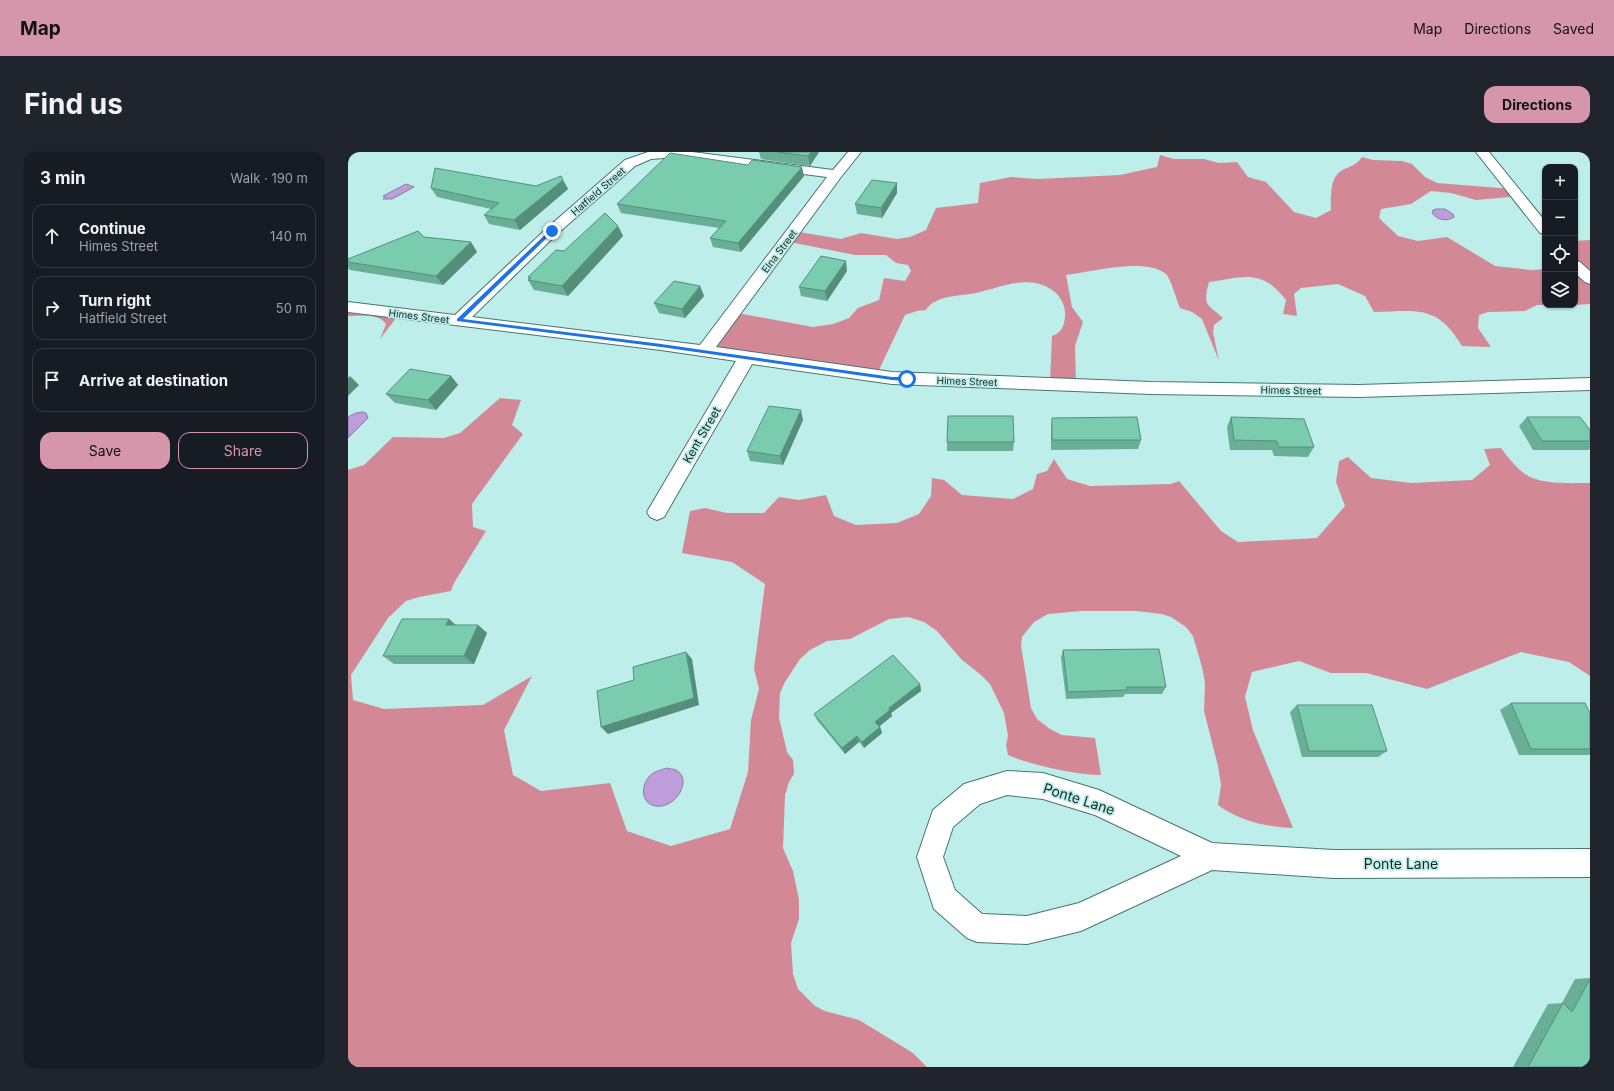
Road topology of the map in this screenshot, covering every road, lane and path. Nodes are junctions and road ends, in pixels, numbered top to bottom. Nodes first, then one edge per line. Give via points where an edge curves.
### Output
1 (855, 152) edge
2 (1482, 152) edge
3 (836, 174) junction
4 (1542, 226) edge
5 (1578, 267) edge
6 (1590, 278) edge
7 (348, 307) edge
8 (459, 320) junction
9 (704, 352) junction
10 (746, 358) junction
11 (1590, 384) edge
12 (657, 512) dead end
13 (1211, 856) junction
14 (1590, 863) edge

1 - 3 street, Elna Street
2 - 4 street
3 - 8 street, Hatfield Street via 677,154 656,153 643,156 630,163 552,231
3 - 9 street, Elna Street
5 - 6 street
7 - 8 street, Himes Street
8 - 9 street, Himes Street
9 - 10 street, Himes Street
10 - 11 street, Himes Street via 892,378 1151,388 1359,391
10 - 12 street, Kent Street
13 - 13 street, Ponte Lane via 1099,803 1043,786 1007,782 973,793 942,819 930,857 944,899 977,928 1027,930 1081,917
13 - 14 street, Ponte Lane via 1334,864

